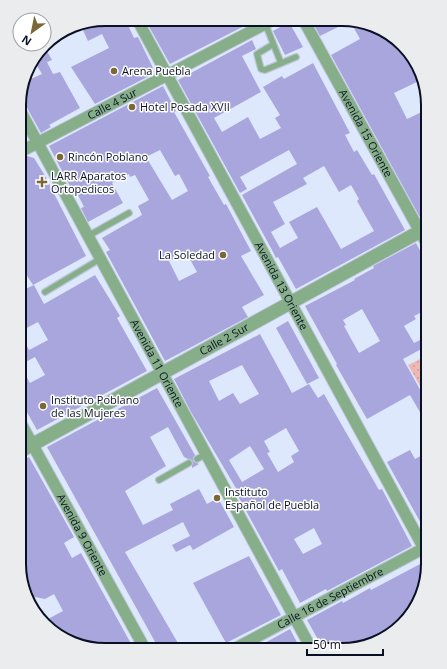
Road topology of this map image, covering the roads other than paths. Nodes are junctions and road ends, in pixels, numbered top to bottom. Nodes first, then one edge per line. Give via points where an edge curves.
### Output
1 (141, 26) edge
2 (261, 26) edge
3 (268, 26) edge
4 (307, 26) edge
5 (272, 45) junction
6 (296, 57) dead end
7 (281, 63) junction
8 (167, 75) junction
9 (26, 121) edge
10 (37, 142) junction
11 (26, 148) edge
12 (129, 213) dead end
13 (421, 224) edge
14 (421, 231) edge
15 (88, 236) junction
16 (100, 259) junction
17 (45, 292) dead end
18 (290, 302) junction
19 (162, 373) junction
20 (26, 432) edge
21 (33, 445) junction
22 (26, 448) edge
23 (189, 463) dead end
24 (159, 480) dead end
25 (421, 541) edge
26 (421, 552) edge
27 (294, 616) junction
28 (142, 643) edge
29 (245, 643) edge
30 (308, 643) edge

1 - 8 street, Avenida 13 Oriente
2 - 8 street, Calle 4 Sur
3 - 5 lane
4 - 13 street, Avenida 15 Oriente
5 - 7 lane
5 - 7 lane via 257,54 261,69 265,70
6 - 7 lane
8 - 10 street, Calle 4 Sur
8 - 18 street, Avenida 13 Oriente
9 - 10 street, Avenida 11 Oriente
10 - 11 street, Calle 4 Sur
10 - 15 street, Avenida 11 Oriente
12 - 15 lane
14 - 18 street, Calle 2 Sur
15 - 16 street, Avenida 11 Oriente
16 - 17 lane
16 - 19 street, Avenida 11 Oriente
18 - 19 street, Calle 2 Sur
18 - 25 street, Avenida 13 Oriente
19 - 21 street, Calle 2 Sur
19 - 27 street, Avenida 11 Oriente via 201,456
20 - 21 street, Avenida 9 Oriente
21 - 22 street, Calle 2 Sur
21 - 28 street, Avenida 9 Oriente
23 - 24 lane
26 - 27 street, Calle 16 de Septiembre
27 - 29 street, Calle 16 de Septiembre
27 - 30 street, Avenida 11 Oriente

